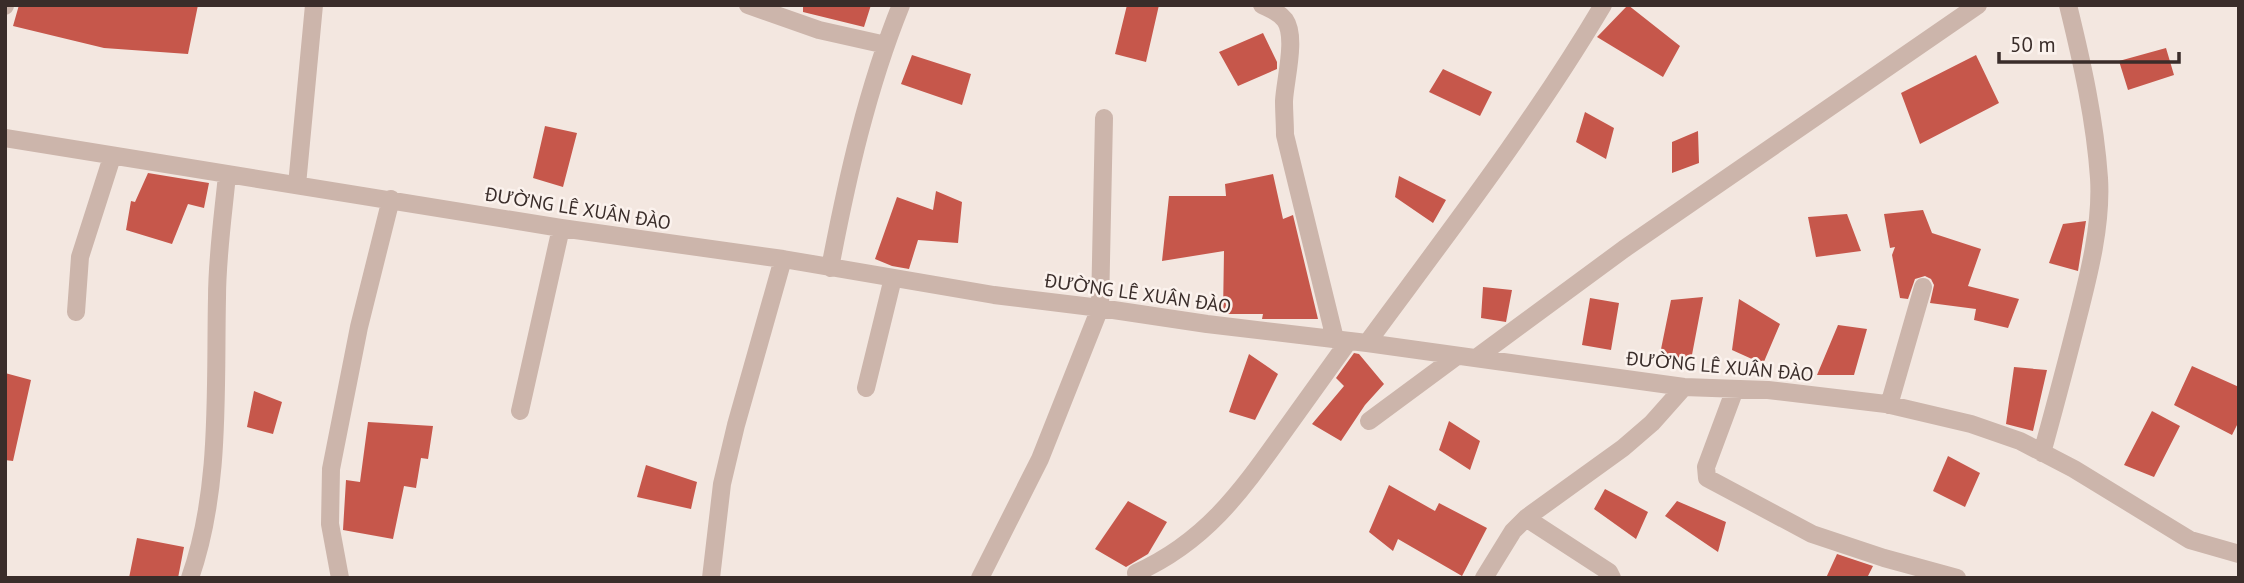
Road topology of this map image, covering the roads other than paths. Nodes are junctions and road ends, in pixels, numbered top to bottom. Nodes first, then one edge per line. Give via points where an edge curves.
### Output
1 (314, 5) edge
2 (748, 5) edge
3 (901, 5) edge
4 (1262, 5) edge
5 (1603, 5) edge
6 (1978, 5) edge
7 (2068, 5) edge
8 (886, 45) junction
9 (1104, 118) dead end
10 (5, 138) edge
11 (111, 157) junction
12 (227, 176) junction
13 (297, 185) junction
14 (391, 200) junction
15 (561, 228) junction
16 (783, 259) junction
17 (830, 268) junction
18 (893, 278) junction
19 (1923, 287) dead end
20 (1100, 308) junction
21 (76, 312) dead end
22 (1342, 341) junction
23 (1367, 343) junction
24 (1457, 356) junction
25 (1476, 358) junction
26 (1684, 387) junction
27 (866, 388) dead end
28 (1735, 389) junction
29 (1889, 405) junction
30 (520, 411) dead end
31 (1369, 421) dead end
32 (2042, 453) junction
33 (1526, 518) junction
34 (2239, 554) edge
35 (1136, 573) dead end
36 (1930, 574) edge
37 (190, 578) edge
38 (340, 578) edge
39 (710, 578) edge
40 (980, 578) edge
41 (1484, 578) edge
42 (1612, 578) edge
43 (1958, 578) edge

1 - 13 street
2 - 8 street via 819,30
3 - 8 street
4 - 22 street via 1278,13 1290,32 1285,135
5 - 23 street via 1500,160
6 - 25 street via 1624,249
7 - 32 street via 2091,114 2099,195 2092,261
8 - 17 street via 859,137
9 - 20 street
10 - 11 street, ĐƯỜNG LÊ XUÂN ĐÀO
11 - 12 street, ĐƯỜNG LÊ XUÂN ĐÀO
11 - 21 street via 80,257
12 - 13 street, ĐƯỜNG LÊ XUÂN ĐÀO
12 - 37 street via 217,293 216,429 205,516
13 - 14 street, ĐƯỜNG LÊ XUÂN ĐÀO
14 - 15 street, ĐƯỜNG LÊ XUÂN ĐÀO
14 - 38 street via 359,327 331,469 330,524
15 - 16 street, ĐƯỜNG LÊ XUÂN ĐÀO
15 - 30 street
16 - 17 street, ĐƯỜNG LÊ XUÂN ĐÀO
16 - 39 street via 724,472
17 - 18 street, ĐƯỜNG LÊ XUÂN ĐÀO
18 - 20 street, ĐƯỜNG LÊ XUÂN ĐÀO
18 - 27 street
19 - 29 street
20 - 22 street, ĐƯỜNG LÊ XUÂN ĐÀO
20 - 40 street via 1040,459
22 - 23 street, ĐƯỜNG LÊ XUÂN ĐÀO
22 - 35 street via 1236,497 1183,547
23 - 24 street, ĐƯỜNG LÊ XUÂN ĐÀO
24 - 25 street, ĐƯỜNG LÊ XUÂN ĐÀO
24 - 31 street
25 - 26 street, ĐƯỜNG LÊ XUÂN ĐÀO
26 - 28 street, ĐƯỜNG LÊ XUÂN ĐÀO
26 - 33 street via 1623,448
28 - 29 street, ĐƯỜNG LÊ XUÂN ĐÀO
28 - 36 street via 1706,467 1707,478 1812,534
29 - 32 street, ĐƯỜNG LÊ XUÂN ĐÀO via 1988,429
32 - 34 street, ĐƯỜNG LÊ XUÂN ĐÀO via 2190,540
33 - 41 street
33 - 42 street
36 - 43 street

